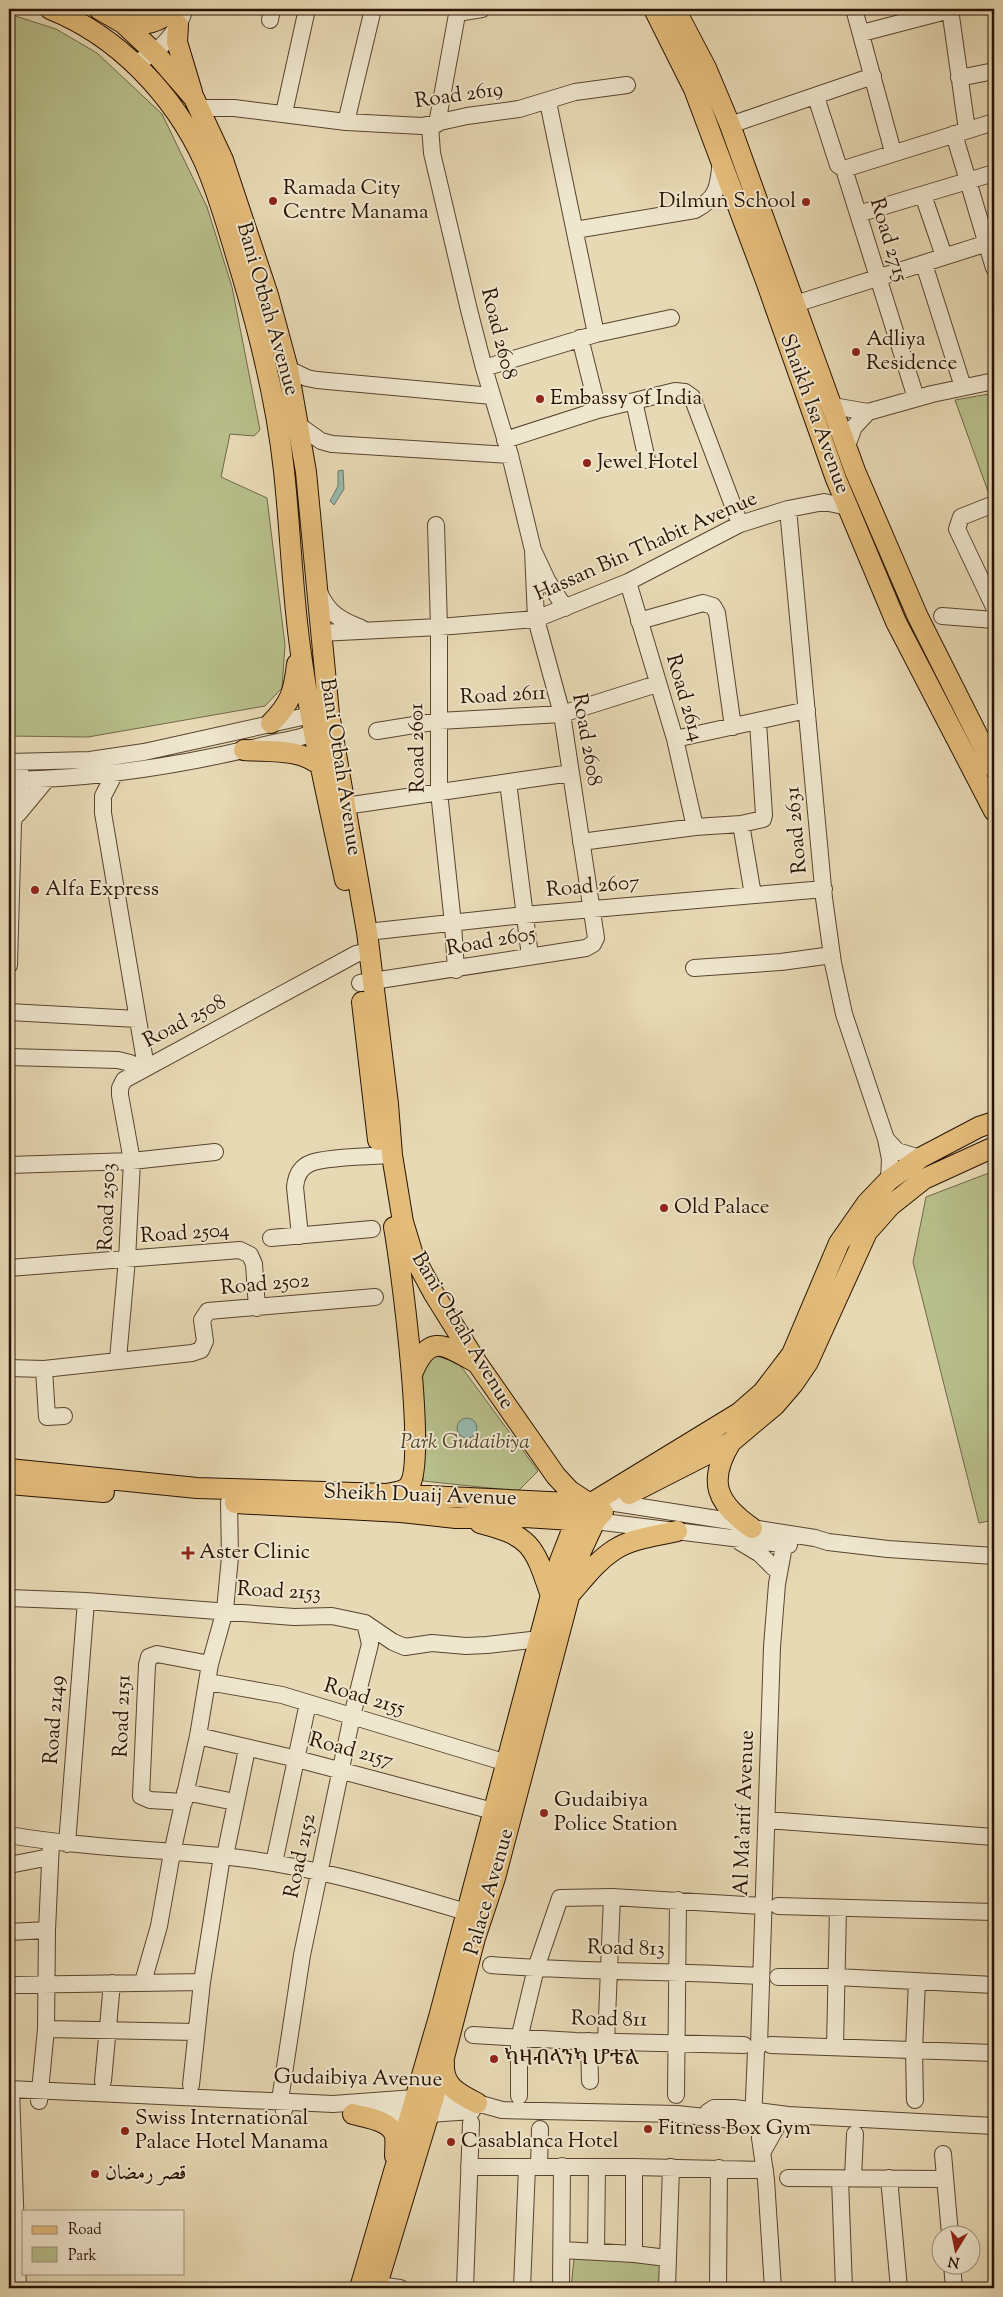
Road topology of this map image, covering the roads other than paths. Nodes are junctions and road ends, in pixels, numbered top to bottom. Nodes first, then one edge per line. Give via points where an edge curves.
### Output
1 (50, 9) edge
2 (100, 9) edge
3 (307, 9) edge
4 (373, 9) edge
5 (482, 9) edge
6 (654, 9) edge
7 (675, 9) edge
8 (854, 9) edge
9 (950, 9) edge
10 (457, 11) edge
11 (179, 13) edge
12 (123, 23) junction
13 (862, 32) junction
14 (151, 49) junction
15 (134, 63) junction
16 (994, 71) edge
17 (873, 76) junction
18 (959, 78) junction
19 (627, 85) dead end
20 (816, 96) junction
21 (548, 102) junction
22 (200, 111) junction
23 (284, 113) junction
24 (346, 122) junction
25 (994, 122) edge
26 (433, 125) junction
27 (730, 125) junction
28 (960, 132) junction
29 (894, 152) junction
30 (721, 158) junction
31 (844, 168) junction
32 (994, 173) edge
33 (967, 181) junction
34 (923, 195) junction
35 (858, 214) junction
36 (575, 230) junction
37 (990, 242) edge
38 (944, 256) junction
39 (924, 264) junction
40 (994, 268) edge
41 (877, 278) junction
42 (795, 304) junction
43 (671, 318) dead end
44 (588, 336) junction
45 (484, 368) junction
46 (288, 369) junction
47 (312, 379) junction
48 (994, 381) edge
49 (963, 387) junction
50 (293, 395) junction
51 (492, 396) junction
52 (916, 398) junction
53 (634, 401) junction
54 (832, 406) junction
55 (598, 410) junction
56 (868, 412) junction
57 (297, 424) junction
58 (847, 446) junction
59 (508, 448) junction
60 (647, 460) dead end
61 (284, 471) junction
62 (306, 472) junction
63 (839, 487) junction
64 (824, 502) junction
65 (994, 504) edge
66 (848, 507) junction
67 (788, 509) junction
68 (740, 524) junction
69 (436, 525) dead end
70 (291, 549) junction
71 (533, 550) junction
72 (628, 582) junction
73 (318, 592) junction
74 (994, 607) edge
75 (565, 608) junction
76 (942, 616) dead end
77 (536, 619) junction
78 (994, 620) edge
79 (639, 621) junction
80 (439, 627) junction
81 (365, 630) junction
82 (320, 633) junction
83 (299, 640) junction
84 (657, 684) junction
85 (807, 710) junction
86 (562, 714) junction
87 (322, 720) junction
88 (438, 721) junction
89 (758, 722) junction
90 (271, 723) junction
91 (733, 727) junction
92 (377, 730) dead end
93 (675, 739) junction
94 (244, 750) junction
95 (14, 762) edge
96 (322, 767) junction
97 (994, 768) edge
98 (115, 773) junction
99 (571, 773) junction
100 (78, 778) junction
101 (47, 779) junction
102 (15, 780) edge
103 (508, 782) junction
104 (439, 792) junction
105 (346, 806) junction
106 (994, 811) edge
107 (103, 813) junction
108 (12, 818) edge
109 (742, 824) junction
110 (695, 827) junction
111 (581, 842) junction
112 (824, 889) junction
113 (753, 895) junction
114 (591, 909) junction
115 (524, 915) junction
116 (453, 924) junction
117 (364, 946) junction
118 (832, 955) junction
119 (530, 956) junction
120 (9, 965) edge
121 (694, 968) dead end
122 (456, 970) junction
123 (367, 982) junction
124 (9, 1012) edge
125 (137, 1019) junction
126 (9, 1057) edge
127 (144, 1068) junction
128 (994, 1122) edge
129 (886, 1139) junction
130 (994, 1147) edge
131 (215, 1152) dead end
132 (386, 1156) junction
133 (920, 1158) junction
134 (132, 1161) junction
135 (9, 1165) edge
136 (889, 1180) junction
137 (372, 1229) dead end
138 (300, 1236) junction
139 (270, 1238) dead end
140 (127, 1259) junction
141 (9, 1268) edge
142 (375, 1297) dead end
143 (257, 1308) junction
144 (118, 1360) junction
145 (477, 1363) junction
146 (9, 1368) edge
147 (44, 1369) junction
148 (412, 1374) junction
149 (64, 1416) dead end
150 (731, 1442) junction
151 (9, 1469) edge
152 (9, 1484) edge
153 (386, 1494) junction
154 (230, 1502) junction
155 (615, 1503) junction
156 (587, 1515) junction
157 (456, 1518) junction
158 (677, 1531) junction
159 (744, 1534) junction
160 (781, 1539) junction
161 (994, 1556) edge
162 (775, 1576) junction
163 (560, 1594) junction
164 (9, 1598) edge
165 (86, 1600) junction
166 (225, 1610) junction
167 (365, 1623) junction
168 (540, 1639) junction
169 (210, 1664) junction
170 (208, 1682) junction
171 (308, 1703) junction
172 (352, 1716) junction
173 (198, 1736) junction
174 (247, 1749) junction
175 (297, 1759) junction
176 (506, 1763) junction
177 (341, 1771) junction
178 (184, 1797) junction
179 (236, 1802) junction
180 (493, 1811) junction
181 (767, 1820) junction
182 (9, 1835) edge
183 (994, 1837) edge
184 (56, 1848) junction
185 (172, 1853) junction
186 (224, 1856) junction
187 (274, 1863) junction
188 (9, 1865) edge
189 (320, 1872) junction
190 (612, 1897) junction
191 (678, 1900) junction
192 (770, 1906) junction
193 (838, 1908) junction
194 (466, 1912) junction
195 (994, 1912) edge
196 (47, 1930) junction
197 (9, 1932) edge
198 (491, 1965) dead end
199 (536, 1968) junction
200 (609, 1970) junction
201 (679, 1971) junction
202 (760, 1976) junction
203 (778, 1976) dead end
204 (836, 1977) junction
205 (917, 1981) junction
206 (143, 1982) junction
207 (202, 1982) junction
208 (112, 1983) junction
209 (9, 1985) edge
210 (48, 1985) junction
211 (994, 1985) edge
212 (46, 2029) junction
213 (108, 2030) junction
214 (196, 2032) junction
215 (473, 2035) dead end
216 (519, 2038) junction
217 (589, 2041) junction
218 (606, 2042) junction
219 (678, 2043) junction
220 (758, 2045) junction
221 (835, 2047) junction
222 (914, 2050) junction
223 (994, 2052) edge
224 (444, 2058) junction
225 (103, 2081) dead end
226 (590, 2081) dead end
227 (191, 2085) dead end
228 (10, 2095) edge
229 (676, 2095) dead end
230 (519, 2096) dead end
231 (39, 2097) junction
232 (915, 2100) dead end
233 (477, 2103) junction
234 (282, 2106) junction
235 (422, 2107) junction
236 (502, 2110) junction
237 (353, 2114) junction
238 (788, 2114) junction
239 (757, 2116) junction
240 (471, 2123) dead end
241 (994, 2126) edge
242 (540, 2129) dead end
243 (855, 2134) dead end
244 (762, 2153) junction
245 (943, 2154) dead end
246 (562, 2166) junction
247 (634, 2166) junction
248 (469, 2167) junction
249 (533, 2167) junction
250 (597, 2167) junction
251 (671, 2168) junction
252 (719, 2168) junction
253 (765, 2170) junction
254 (394, 2171) junction
255 (788, 2178) dead end
256 (889, 2178) junction
257 (846, 2179) junction
258 (945, 2180) junction
259 (949, 2224) edge
260 (562, 2250) junction
261 (596, 2252) junction
262 (634, 2254) junction
263 (667, 2258) junction
264 (953, 2274) edge
265 (371, 2287) edge
266 (18, 2288) edge
267 (400, 2288) edge
268 (465, 2288) edge
269 (522, 2288) edge
270 (561, 2288) edge
271 (667, 2288) edge
272 (718, 2288) edge
273 (773, 2288) edge
274 (844, 2288) edge
275 (899, 2288) edge
276 (954, 2288) edge

1 - 15 main road, Bani Otbah Avenue via 84,25
2 - 12 main road, Bani Otbah Avenue
3 - 23 street
4 - 24 street
5 - 10 street
6 - 30 main road, Shaikh Isa Avenue via 694,89
7 - 27 main road, Shaikh Isa Avenue via 706,68
8 - 13 street
9 - 13 street
9 - 18 street
10 - 26 street, Road 2608
11 - 12 main road via 150,23
11 - 14 street
11 - 22 main road via 179,48
12 - 14 main road, Bani Otbah Avenue
13 - 17 street
14 - 15 street
14 - 22 main road, Bani Otbah Avenue
15 - 61 main road, Bani Otbah Avenue via 165,97 190,133 204,161 224,216 265,358
16 - 18 street
17 - 20 street
17 - 29 street
18 - 28 street
19 - 21 street, Road 2619 via 575,92
20 - 27 street
20 - 31 street, Road 2715 via 838,165
21 - 26 street, Road 2619 via 462,116
21 - 36 street
22 - 23 street, Road 2619 via 221,112 234,108
22 - 46 main road, Bani Otbah Avenue via 223,160 268,295
23 - 24 street, Road 2619
24 - 26 street, Road 2619
25 - 28 street
26 - 45 street, Road 2608 via 432,152
27 - 42 main road, Shaikh Isa Avenue
28 - 29 street
28 - 33 street
29 - 31 street
30 - 36 street via 715,194 695,210
30 - 63 main road, Shaikh Isa Avenue
31 - 35 street, Road 2715
32 - 33 street
33 - 34 street
33 - 37 street
34 - 35 street
34 - 38 street
35 - 41 street, Road 2715
36 - 44 street
37 - 38 street
37 - 40 street
38 - 39 street
39 - 41 street
39 - 49 street
41 - 42 street
41 - 52 street, Road 2715
42 - 54 main road, Shaikh Isa Avenue
43 - 44 street
44 - 45 street
44 - 55 street
45 - 51 street, Road 2608
46 - 47 street
46 - 50 main road, Bani Otbah Avenue
47 - 50 street
47 - 51 street
48 - 49 street
49 - 52 street
50 - 57 main road, Bani Otbah Avenue
51 - 59 street, Road 2608
52 - 56 street
53 - 55 street
53 - 60 street
53 - 68 street via 675,391 685,392 692,398
54 - 56 street
54 - 58 main road, Shaikh Isa Avenue
55 - 59 street
56 - 58 street via 854,427
57 - 59 street via 321,441 332,444
57 - 62 main road, Bani Otbah Avenue
58 - 97 main road, Shaikh Isa Avenue via 918,617
59 - 71 street, Road 2608
61 - 62 main road
61 - 70 main road, Bani Otbah Avenue
62 - 73 main road, Bani Otbah Avenue
63 - 64 street
63 - 66 main road, Shaikh Isa Avenue
64 - 66 street, Hassan Bin Thabit Avenue
64 - 67 street, Hassan Bin Thabit Avenue
65 - 74 street via 961,517 957,529
66 - 106 main road, Shaikh Isa Avenue via 896,622
67 - 68 street, Hassan Bin Thabit Avenue
67 - 85 street, Road 2631
68 - 72 street, Hassan Bin Thabit Avenue
69 - 80 street, Road 2601
70 - 82 main road via 302,570 310,624
70 - 83 main road, Bani Otbah Avenue
71 - 75 street, Road 2608
71 - 77 street, Road 2608
72 - 75 street, Hassan Bin Thabit Avenue
72 - 79 street, Road 2614
73 - 81 street, Hassan Bin Thabit Avenue via 335,617
73 - 82 main road, Bani Otbah Avenue
75 - 77 street, Hassan Bin Thabit Avenue
76 - 78 street
77 - 80 street, Hassan Bin Thabit Avenue
77 - 86 street, Road 2608
79 - 84 street, Road 2614
79 - 91 street via 702,603 713,606 717,613
80 - 81 street, Hassan Bin Thabit Avenue
80 - 88 street, Road 2601
81 - 82 street, Hassan Bin Thabit Avenue
82 - 87 main road, Bani Otbah Avenue
83 - 87 main road, Bani Otbah Avenue
83 - 90 main road via 293,692 283,711
84 - 86 street, Road 2611
84 - 93 street, Road 2614
85 - 89 street
85 - 112 street, Road 2631
86 - 88 street, Road 2611
86 - 99 street, Road 2608
87 - 90 street
87 - 94 street
87 - 96 main road, Bani Otbah Avenue
87 - 105 main road, Bani Otbah Avenue
88 - 92 street, Road 2611
88 - 104 street, Road 2601
89 - 91 street
89 - 109 street via 764,815 763,820
90 - 95 street via 144,752 90,760
91 - 93 street
93 - 110 street, Road 2614
94 - 96 main road via 300,754
94 - 98 street
95 - 102 street
96 - 117 main road, Bani Otbah Avenue via 350,905
98 - 100 street
98 - 107 street via 103,796
99 - 103 street
99 - 111 street, Road 2608
100 - 101 street
100 - 107 street via 92,788
101 - 102 street
101 - 108 street
102 - 108 street via 19,803
103 - 104 street
103 - 115 street
104 - 105 street
104 - 116 street, Road 2601
105 - 117 main road, Bani Otbah Avenue
107 - 125 street
108 - 120 street
109 - 110 street
109 - 113 street
110 - 111 street
111 - 114 street, Road 2608
112 - 113 street, Road 2607
112 - 118 street, Road 2631
113 - 114 street, Road 2607
114 - 115 street, Road 2607
114 - 119 street, Road 2605 via 596,938 593,944 586,948
115 - 116 street, Road 2607
115 - 119 street
116 - 117 street, Road 2607
116 - 122 street, Road 2601
117 - 123 main road, Bani Otbah Avenue
117 - 127 street, Road 2508
118 - 121 street
118 - 129 street, Road 2631 via 844,1014
119 - 122 street, Road 2605
122 - 123 street, Road 2605
123 - 132 main road, Bani Otbah Avenue via 388,1104
124 - 125 street, Road 2508
125 - 127 street
126 - 127 street, Road 2508 via 118,1060
127 - 134 street, Road 2503 via 124,1080 120,1088
128 - 133 main road
129 - 133 street via 897,1150
129 - 136 street, Road 2631 via 890,1159
130 - 150 main road via 924,1179 890,1206 861,1242 803,1370 775,1405
131 - 134 street
132 - 138 street via 317,1161 304,1167 295,1187
132 - 145 main road, Bani Otbah Avenue via 413,1255
132 - 148 main road, Bani Otbah Avenue
133 - 136 main road
134 - 135 street
134 - 140 street, Road 2503
136 - 156 main road via 858,1215 839,1243 792,1354 763,1392 739,1413
137 - 138 street
138 - 139 street
140 - 141 street, Road 2504
140 - 143 street, Road 2504 via 240,1250 250,1255 254,1264
140 - 144 street, Road 2503
142 - 143 street, Road 2502
143 - 144 street, Road 2502 via 208,1311 202,1320 205,1341 202,1350
144 - 147 street, Road 2502
145 - 148 main road via 452,1349 431,1347 422,1352
145 - 156 main road, Bani Otbah Avenue
146 - 147 street, Road 2502
147 - 149 street via 48,1417
148 - 153 main road, Bani Otbah Avenue via 413,1478 404,1491
150 - 155 main road, Palace Avenue
150 - 159 main road via 721,1459 717,1483 725,1504
151 - 153 main road, Sheikh Duaij Avenue via 197,1488
152 - 154 main road, Sheikh Duaij Avenue
153 - 156 main road, Sheikh Duaij Avenue
154 - 157 main road, Sheikh Duaij Avenue
154 - 166 street via 230,1557
155 - 156 main road, Palace Avenue
155 - 159 street, Sheikh Duaij Avenue via 730,1521
156 - 157 main road, Sheikh Duaij Avenue
156 - 158 street, Sheikh Duaij Avenue
156 - 163 main road, Palace Avenue via 582,1551
157 - 163 main road via 497,1528 530,1545
158 - 159 street, Sheikh Duaij Avenue
158 - 163 main road via 630,1542 614,1550
159 - 160 street, Sheikh Duaij Avenue
159 - 162 street
160 - 161 street, Sheikh Duaij Avenue via 816,1545 828,1542
160 - 162 street, Al Ma'arif Avenue
162 - 181 street, Al Ma'arif Avenue
163 - 168 main road, Palace Avenue
163 - 224 main road, Palace Avenue via 495,1878 475,1938
164 - 165 street, Road 2153
165 - 166 street, Road 2153
165 - 184 street, Road 2149
166 - 167 street, Road 2153 via 294,1617 332,1616
166 - 169 street
167 - 168 street, Road 2153 via 405,1647 438,1643 487,1645
167 - 172 street, Road 2152 via 370,1644
168 - 176 main road, Palace Avenue
169 - 170 street
169 - 178 street, Road 2151 via 157,1654 150,1657 147,1665 141,1796 150,1800
170 - 171 street, Road 2155 via 282,1694
170 - 173 street
171 - 172 street, Road 2155
171 - 175 street
172 - 176 street, Road 2155
172 - 177 street, Road 2152
173 - 174 street, Road 2157
173 - 178 street
174 - 175 street, Road 2157
174 - 179 street
175 - 177 street, Road 2157
175 - 187 street
176 - 180 main road, Palace Avenue
177 - 180 street, Road 2157
177 - 189 street, Road 2152
178 - 179 street
178 - 185 street
179 - 186 street
180 - 194 main road, Palace Avenue
181 - 183 street
181 - 192 street, Al Ma'arif Avenue
182 - 184 street
184 - 185 street
184 - 188 street
184 - 196 street, Road 2149
185 - 186 street
185 - 206 street via 159,1926
186 - 187 street
186 - 207 street
187 - 189 street
189 - 194 street
189 - 234 street, Road 2152 via 302,1955
190 - 191 street
190 - 199 street via 560,1898
190 - 200 street
191 - 192 street
191 - 201 street
192 - 193 street
192 - 202 street, Al Ma'arif Avenue
193 - 195 street
193 - 204 street
194 - 235 main road, Palace Avenue via 439,2017
196 - 197 street
196 - 210 street, Road 2149
198 - 199 street, Road 813
199 - 200 street, Road 813
199 - 216 street
200 - 201 street, Road 813
200 - 218 street
201 - 202 street, Road 813
201 - 219 street
202 - 220 street, Al Ma'arif Avenue
203 - 204 street
204 - 205 street
204 - 221 street
205 - 211 street
205 - 222 street
206 - 207 street
206 - 208 street
207 - 214 street
208 - 210 street
208 - 213 street
209 - 210 street
210 - 212 street, Road 2149
212 - 213 street
212 - 231 street, Road 2149
213 - 214 street
213 - 225 street
214 - 227 street
215 - 216 street, Road 811
216 - 217 street, Road 811
216 - 230 street
217 - 218 street, Road 811
217 - 226 street
218 - 219 street, Road 811
219 - 220 street, Road 811
219 - 229 street
220 - 221 street, Road 811
220 - 239 street, Al Ma'arif Avenue via 763,2050
221 - 222 street, Road 811
222 - 223 street, Road 811
222 - 232 street
224 - 233 main road via 443,2073 449,2086
224 - 235 main road, Palace Avenue
228 - 231 street, Gudaibiya Avenue
228 - 266 street
231 - 234 street, Gudaibiya Avenue
233 - 235 street, Gudaibiya Avenue
233 - 236 street, Gudaibiya Avenue
234 - 235 street, Gudaibiya Avenue
234 - 237 street, Gudaibiya Avenue
235 - 236 street
235 - 237 street, Gudaibiya Avenue
235 - 254 main road, Palace Avenue
235 - 265 main road, Palace Avenue
236 - 239 street, Gudaibiya Avenue via 705,2116 718,2107
237 - 254 main road via 391,2127 395,2136
238 - 239 street, Gudaibiya Avenue
238 - 241 street
238 - 244 street
239 - 244 street, Al Ma'arif Avenue
240 - 248 street
242 - 249 street
243 - 257 street
244 - 253 street, Al Ma'arif Avenue
245 - 258 street
246 - 249 street
246 - 250 street
246 - 260 street
247 - 250 street
247 - 251 street
247 - 262 street
248 - 249 street
248 - 268 street
249 - 269 street
250 - 261 street
251 - 252 street
251 - 263 street
252 - 253 street
252 - 272 street
253 - 273 street, Al Ma'arif Avenue
254 - 265 main road, Palace Avenue
255 - 257 street
256 - 257 street
256 - 258 street
256 - 275 street
257 - 274 street
258 - 259 street
260 - 261 street
260 - 270 street
261 - 262 street
262 - 263 street
263 - 271 street
264 - 276 street
265 - 267 street

